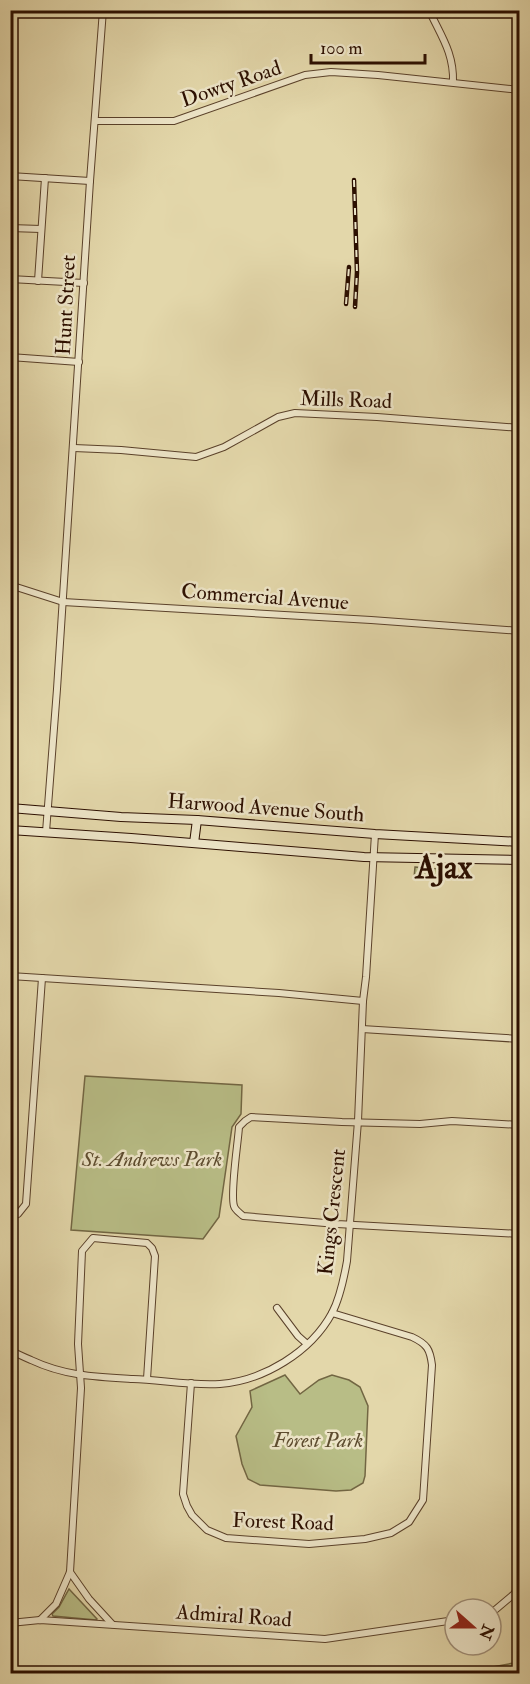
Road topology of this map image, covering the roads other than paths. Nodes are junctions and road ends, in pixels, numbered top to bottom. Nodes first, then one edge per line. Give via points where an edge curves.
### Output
1 (103, 10) edge
2 (429, 10) edge
3 (453, 82) junction
4 (519, 90) edge
5 (95, 122) junction
6 (10, 176) edge
7 (45, 178) junction
8 (90, 181) junction
9 (10, 228) edge
10 (42, 229) junction
11 (10, 279) edge
12 (38, 281) junction
13 (84, 284) junction
14 (10, 357) edge
15 (79, 362) junction
16 (519, 428) edge
17 (74, 448) junction
18 (10, 585) edge
19 (63, 602) junction
20 (519, 631) edge
21 (10, 808) edge
22 (48, 811) junction
23 (197, 820) junction
24 (10, 830) edge
25 (46, 832) junction
26 (375, 834) junction
27 (519, 842) edge
28 (194, 843) junction
29 (373, 857) junction
30 (519, 860) edge
31 (10, 976) edge
32 (42, 978) junction
33 (363, 1001) junction
34 (362, 1029) junction
35 (519, 1039) edge
36 (358, 1121) junction
37 (519, 1125) edge
38 (10, 1218) edge
39 (350, 1224) junction
40 (519, 1234) edge
41 (277, 1308) dead end
42 (332, 1313) junction
43 (306, 1344) junction
44 (10, 1350) edge
45 (80, 1376) junction
46 (147, 1379) junction
47 (191, 1383) junction
48 (70, 1572) junction
49 (519, 1585) edge
50 (503, 1603) edge
51 (40, 1620) junction
52 (443, 1622) edge
53 (10, 1623) edge
54 (112, 1624) junction

1 - 5 street, Hunt Street
2 - 3 street via 451,55
3 - 4 street, Dowty Road
3 - 5 street, Dowty Road via 318,73 174,121
5 - 8 street, Hunt Street
6 - 7 street
7 - 8 street
7 - 10 street
8 - 13 street, Hunt Street
9 - 10 street
10 - 12 street
11 - 12 street
12 - 13 street
13 - 15 street, Hunt Street
14 - 15 street
15 - 17 street, Hunt Street
16 - 17 street, Mills Road via 295,413 278,417 224,447 196,457
17 - 19 street, Hunt Street
18 - 19 street, Commercial Avenue
19 - 20 street, Commercial Avenue
19 - 22 street, Hunt Street
21 - 22 main road, Harwood Avenue South
22 - 23 main road, Harwood Avenue South
22 - 25 street
23 - 26 main road, Harwood Avenue South
23 - 28 main road
24 - 25 main road, Harwood Avenue South
25 - 28 main road, Harwood Avenue South
26 - 27 main road, Harwood Avenue South
26 - 29 street, Kings Crescent
28 - 29 main road, Harwood Avenue South
29 - 30 main road, Harwood Avenue South
29 - 33 street, Kings Crescent
31 - 32 street
32 - 33 street
32 - 38 street via 26,1204
33 - 34 street, Kings Crescent
34 - 35 street
34 - 36 street, Kings Crescent
36 - 37 street
36 - 39 street, Kings Crescent
36 - 39 street via 251,1117 239,1127 233,1191 233,1205 243,1216
39 - 40 street
39 - 42 street, Kings Crescent via 345,1276
41 - 43 street
42 - 43 street, Kings Crescent
42 - 47 street, Forest Road via 412,1337 430,1351 423,1500 409,1522 392,1533 309,1544 225,1538 207,1530 192,1515 183,1494
43 - 47 street, Kings Crescent via 290,1359 256,1376 219,1384
44 - 45 street, Kings Crescent via 48,1368
45 - 46 street, Kings Crescent
45 - 46 street via 82,1251 93,1238 147,1243 152,1248 155,1256
45 - 48 street
46 - 47 street, Kings Crescent
48 - 51 street via 56,1604
48 - 54 street
49 - 50 street
51 - 53 street, Admiral Road
51 - 54 street, Admiral Road
52 - 54 street, Admiral Road via 325,1639

